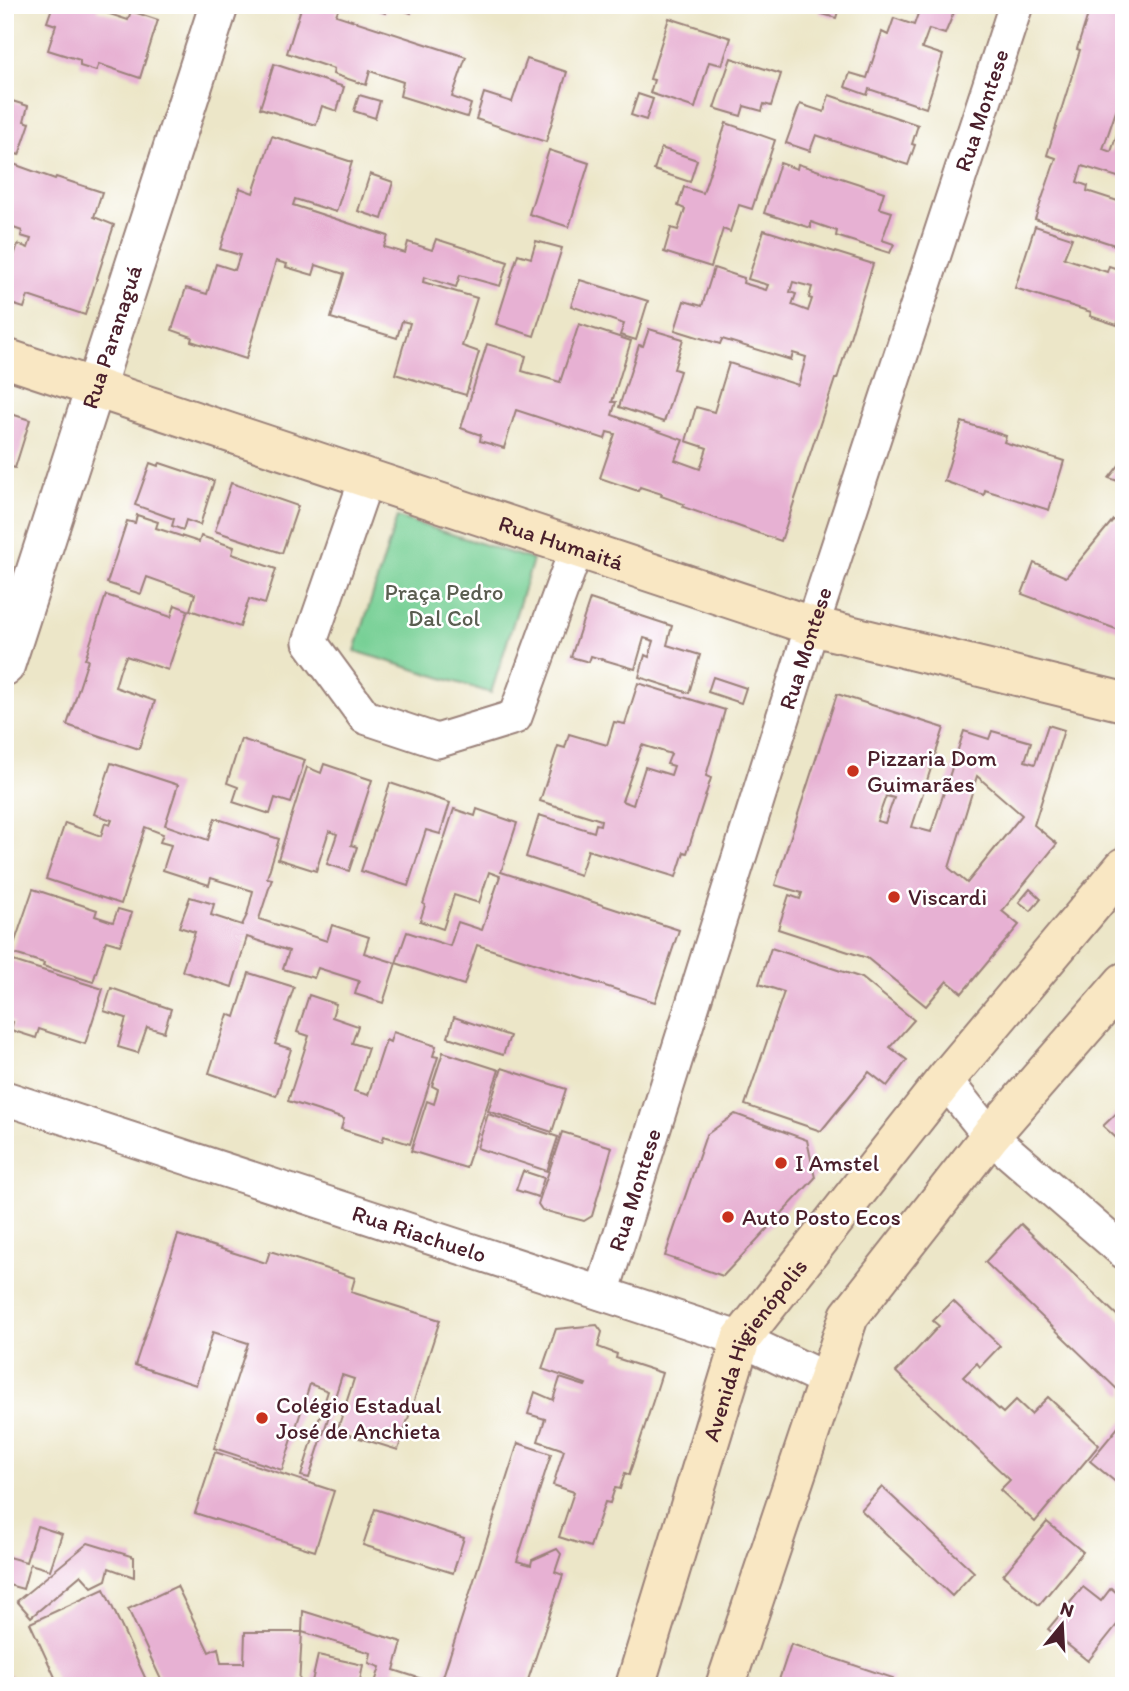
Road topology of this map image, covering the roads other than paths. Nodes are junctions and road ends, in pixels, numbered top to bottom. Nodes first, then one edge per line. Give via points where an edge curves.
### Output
1 (219, 5) edge
2 (1016, 5) edge
3 (5, 358) edge
4 (96, 387) junction
5 (367, 477) junction
6 (577, 547) junction
7 (812, 626) junction
8 (5, 666) edge
9 (1124, 702) edge
10 (1124, 867) edge
11 (1124, 982) edge
12 (945, 1080) junction
13 (5, 1098) edge
14 (990, 1136) junction
15 (1124, 1252) edge
16 (602, 1293) junction
17 (741, 1339) junction
18 (827, 1380) junction
19 (635, 1686) edge
20 (725, 1686) edge

1 - 4 street, Rua Paranaguá
2 - 7 street, Rua Montese
3 - 4 main road, Rua Humaitá
4 - 5 main road, Rua Humaitá
4 - 8 street, Rua Paranaguá
5 - 6 main road, Rua Humaitá
5 - 6 street via 310,642 365,717 437,741 515,717
6 - 7 main road, Rua Humaitá
7 - 9 main road, Rua Humaitá
7 - 16 street, Rua Montese
10 - 12 main road, Avenida Higienópolis
11 - 14 main road
12 - 14 street
12 - 17 main road, Avenida Higienópolis
13 - 16 street, Rua Riachuelo
14 - 15 street
14 - 18 main road via 849,1316
16 - 17 street, Rua Riachuelo
17 - 18 street, Rua Riachuelo
17 - 19 main road, Avenida Higienópolis
18 - 20 main road

